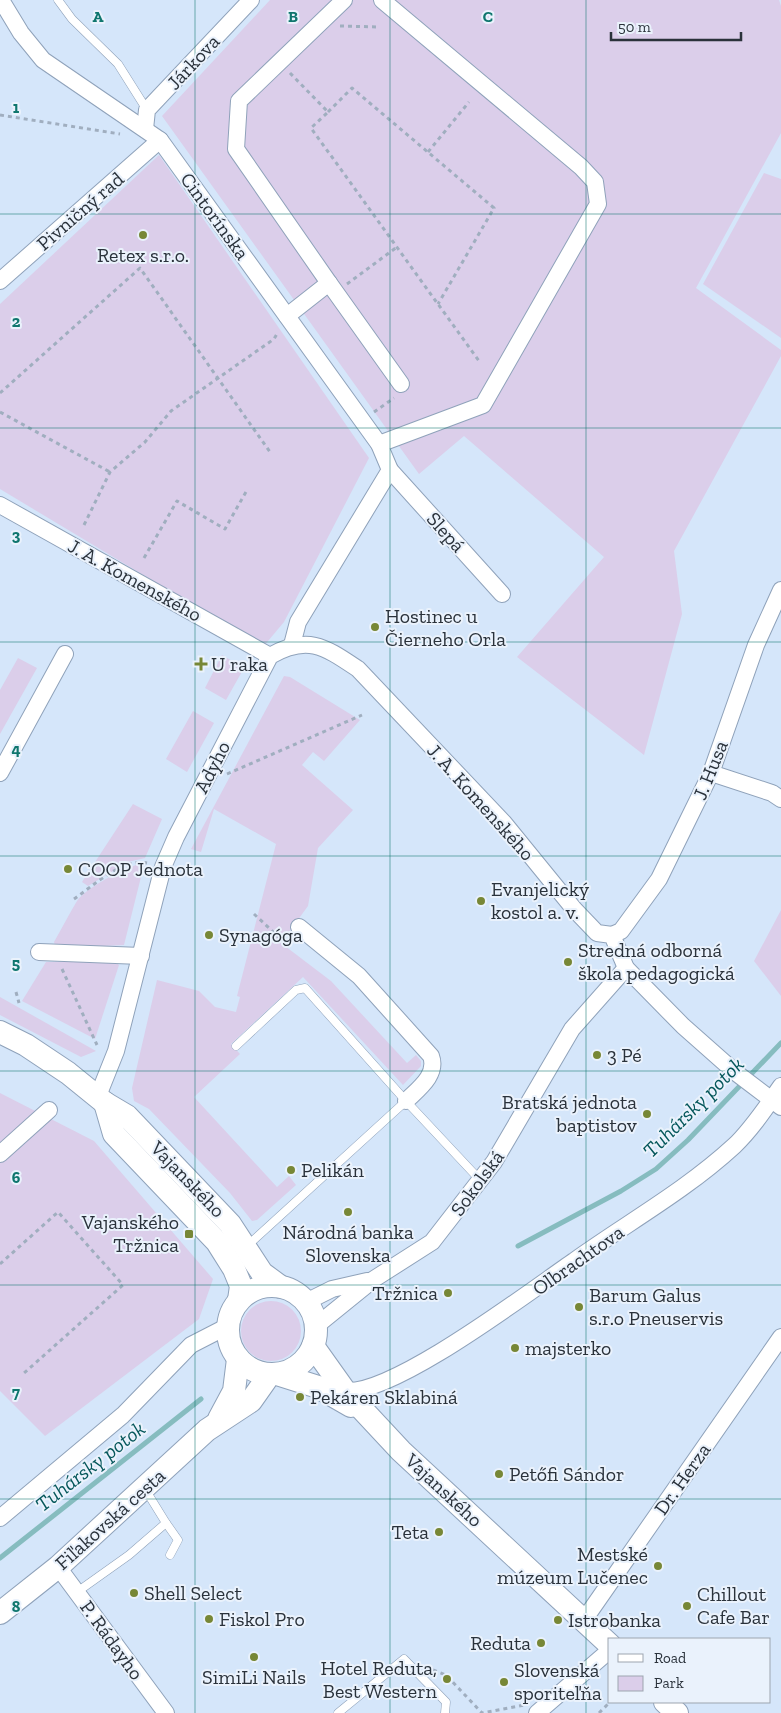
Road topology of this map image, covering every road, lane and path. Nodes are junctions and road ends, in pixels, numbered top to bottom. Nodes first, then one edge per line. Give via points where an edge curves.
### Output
1 (2, 0) edge
2 (58, 0) edge
3 (252, 0) edge
4 (344, 0) edge
5 (382, 0) edge
6 (338, 26) dead end
7 (380, 27) dead end
8 (286, 69) dead end
9 (469, 102) dead end
10 (148, 110) junction
11 (328, 112) junction
12 (0, 115) edge
13 (144, 129) junction
14 (123, 134) dead end
15 (160, 140) junction
16 (428, 152) junction
17 (397, 247) junction
18 (0, 281) edge
19 (337, 284) junction
20 (438, 304) junction
21 (287, 316) junction
22 (274, 339) dead end
23 (479, 361) dead end
24 (218, 379) junction
25 (399, 390) joint
26 (0, 393) edge
27 (0, 412) edge
28 (362, 421) junction
29 (379, 444) junction
30 (270, 452) dead end
31 (390, 470) junction
32 (110, 472) junction
33 (247, 490) dead end
34 (0, 505) edge
35 (84, 525) dead end
36 (144, 558) dead end
37 (781, 590) edge
38 (502, 594) dead end
39 (292, 645) junction
40 (65, 654) dead end
41 (270, 656) junction
42 (362, 715) dead end
43 (0, 773) edge
44 (711, 774) junction
45 (226, 775) dead end
46 (781, 799) edge
47 (146, 863) dead end
48 (74, 899) dead end
49 (299, 927) dead end
50 (612, 935) junction
51 (47, 952) joint
52 (141, 956) junction
53 (626, 968) junction
54 (16, 992) dead end
55 (19, 1003) dead end
56 (0, 1032) edge
57 (97, 1045) dead end
58 (236, 1046) dead end
59 (781, 1086) edge
60 (101, 1099) junction
61 (406, 1101) junction
62 (773, 1101) edge
63 (49, 1110) dead end
64 (0, 1154) edge
65 (482, 1181) junction
66 (246, 1247) junction
67 (0, 1264) edge
68 (374, 1279) junction
69 (281, 1287) junction
70 (239, 1300) junction
71 (306, 1302) junction
72 (228, 1326) junction
73 (314, 1336) junction
74 (781, 1337) edge
75 (238, 1359) junction
76 (23, 1374) dead end
77 (273, 1374) junction
78 (345, 1391) junction
79 (367, 1416) junction
80 (217, 1422) junction
81 (144, 1487) junction
82 (0, 1518) edge
83 (166, 1523) junction
84 (170, 1555) dead end
85 (58, 1567) junction
86 (77, 1592) junction
87 (0, 1613) edge
88 (584, 1620) junction
89 (608, 1643) edge
90 (608, 1652) edge
91 (404, 1659) junction
92 (609, 1703) edge
93 (666, 1703) edge
94 (533, 1709) edge
95 (166, 1713) edge
96 (338, 1713) edge
97 (445, 1713) edge
98 (599, 1713) edge
99 (677, 1713) edge

1 - 13 street, Cintorínska via 21,33 44,60
2 - 10 lane via 72,19 118,64
3 - 10 street, Járkova
4 - 19 street via 239,101 236,149
5 - 29 street via 581,167 595,182 598,204 483,405
6 - 7 path
8 - 11 path
9 - 16 path
10 - 13 street
11 - 16 path via 352,88
11 - 17 path via 311,128
12 - 14 path
13 - 15 street, Cintorínska
15 - 18 street, Pivničný rad
15 - 21 street, Cintorínska
16 - 20 path via 494,208
17 - 19 path
17 - 20 path
19 - 21 street
19 - 25 street
20 - 23 path
21 - 28 street, Cintorínska
22 - 24 path
24 - 26 path via 140,268
24 - 30 path
24 - 32 path via 171,411 146,442
25 - 28 path
27 - 32 path
28 - 29 street, Cintorínska
29 - 31 street, Cintorínska
31 - 38 street, Slepá
31 - 39 street via 298,622
32 - 35 path
33 - 36 path via 225,528 177,501
34 - 41 street, J. A. Komenského
37 - 44 street, J. Husa via 756,645
39 - 41 street
39 - 50 street, J. A. Komenského via 311,643 358,669 504,823 591,927 597,933
40 - 43 street
41 - 52 street, Adyho via 163,867
42 - 45 path
44 - 46 street
44 - 50 street, J. Husa via 659,879 621,931
47 - 48 path via 126,866
49 - 61 street via 359,976 431,1056 433,1066 427,1080
50 - 53 street
51 - 52 street
51 - 57 path
52 - 60 street, Adyho
53 - 62 street via 683,1026
53 - 65 street, Sokolská via 572,1029
54 - 55 path
56 - 60 main road, Vajanského via 33,1049
58 - 61 lane via 296,990 305,988
59 - 62 street, Olbrachtova
60 - 66 main road, Vajanského via 127,1116 177,1167 230,1224
60 - 70 main road, Vajanského via 114,1134 217,1242 241,1286
61 - 65 lane
61 - 66 lane
62 - 78 street, Olbrachtova via 736,1144 692,1182 538,1288 429,1358 366,1390
63 - 64 street
65 - 68 street, Sokolská via 432,1242
66 - 69 main road, Vajanského via 262,1274
67 - 76 path via 58,1212 123,1285
68 - 71 street, Sokolská via 332,1289
68 - 73 street, Sokolská
69 - 70 main road via 258,1288
69 - 71 main road, Vajanského
70 - 72 main road, Vajanského
71 - 73 main road, Vajanského via 314,1318
72 - 75 main road via 230,1344
72 - 82 street via 191,1345 123,1415
73 - 77 main road via 299,1365
73 - 78 main road, Vajanského
74 - 88 street, Dr. Herza
75 - 77 main road, Vajanského via 255,1371
75 - 80 main road, Fiľakovská cesta via 234,1391
77 - 79 main road, Vajanského via 318,1387
77 - 80 main road, Fiľakovská cesta via 251,1400
78 - 79 main road, Vajanského
79 - 88 main road, Vajanského
80 - 81 main road, Fiľakovská cesta
81 - 83 lane
81 - 85 main road, Fiľakovská cesta
83 - 84 lane via 178,1540
83 - 86 lane
85 - 86 street, P. Rádayho
85 - 87 main road, Fiľakovská cesta
86 - 95 street, P. Rádayho
88 - 89 main road, Vajanského
90 - 94 street
91 - 94 path via 446,1675 482,1713
91 - 96 lane
91 - 97 lane via 446,1702
92 - 98 path
93 - 99 main road

